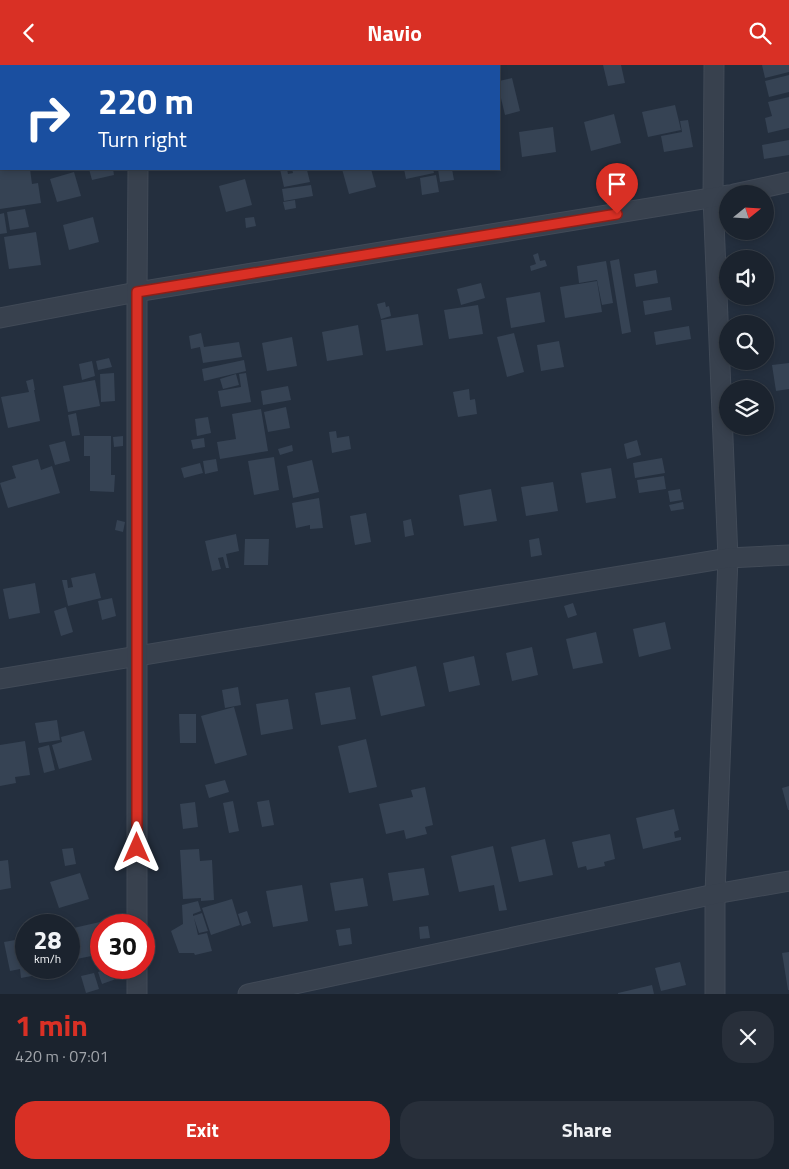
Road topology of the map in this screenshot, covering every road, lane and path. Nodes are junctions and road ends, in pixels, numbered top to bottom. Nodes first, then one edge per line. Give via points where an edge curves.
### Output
1 (714, 65) edge
2 (138, 170) edge
3 (789, 182) edge
4 (719, 185) edge
5 (774, 185) edge
6 (719, 197) edge
7 (721, 240) edge
8 (137, 292) junction
9 (0, 318) edge
10 (789, 555) edge
11 (728, 557) junction
12 (138, 656) junction
13 (0, 679) edge
14 (789, 881) edge
15 (715, 894) junction
16 (137, 914) edge
17 (137, 979) edge
18 (137, 994) edge
19 (248, 994) edge
20 (715, 994) edge

1 - 4 street
2 - 8 street
3 - 5 street
6 - 8 street
7 - 11 street
8 - 9 street
8 - 12 street
10 - 11 street
11 - 12 street
11 - 15 street
12 - 13 street
12 - 16 street
14 - 15 street
15 - 19 street
15 - 20 street
17 - 18 street

